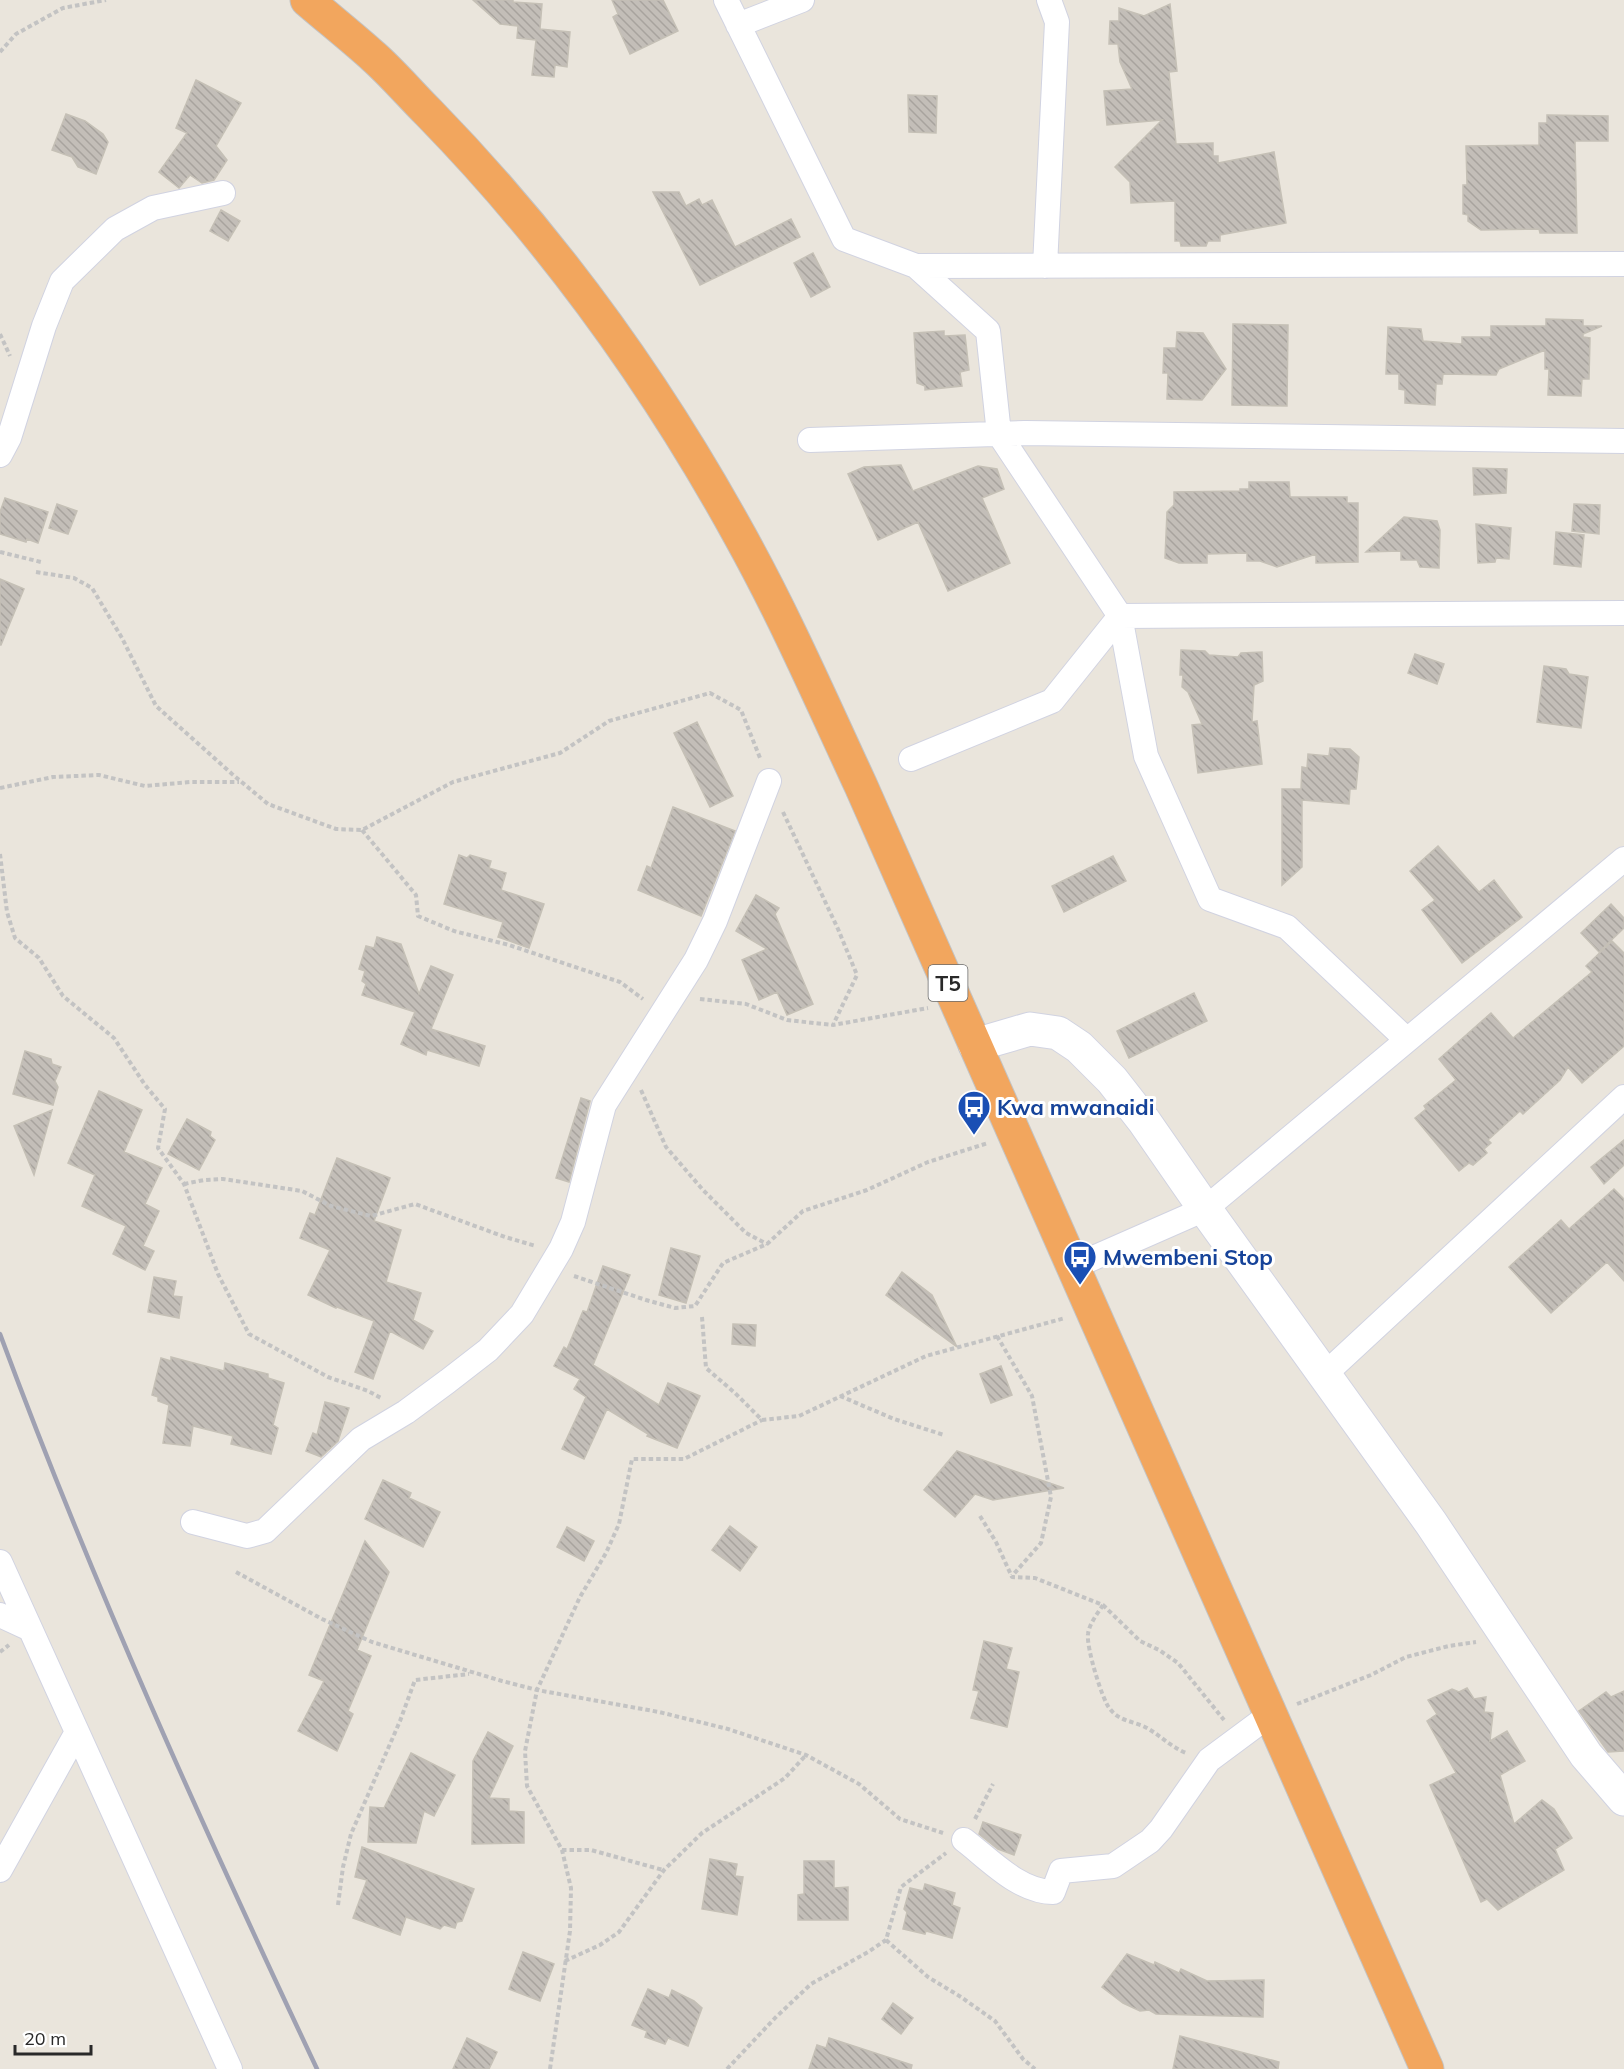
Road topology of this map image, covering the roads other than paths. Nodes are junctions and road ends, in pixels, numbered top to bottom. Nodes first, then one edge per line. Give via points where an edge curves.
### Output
1 (307, 0) edge
2 (726, 0) edge
3 (802, 0) edge
4 (1049, 0) edge
5 (738, 25) junction
6 (222, 193) dead end
7 (1624, 264) edge
8 (916, 266) junction
9 (1045, 266) junction
10 (999, 434) junction
11 (810, 440) dead end
12 (1624, 441) edge
13 (0, 455) edge
14 (1624, 612) edge
15 (1120, 616) junction
16 (911, 759) dead end
17 (769, 781) road end
18 (1624, 859) edge
19 (1407, 1041) junction
20 (975, 1046) junction
21 (1624, 1097) edge
22 (1205, 1209) junction
23 (1073, 1267) junction
24 (1324, 1375) junction
25 (193, 1522) dead end
26 (0, 1562) edge
27 (0, 1615) edge
28 (30, 1629) junction
29 (1271, 1714) junction
30 (77, 1732) junction
31 (1624, 1799) edge
32 (964, 1840) road end
33 (0, 1870) edge
34 (230, 2069) edge
35 (1427, 2069) edge

1 - 20 highway, T5 via 375,58 470,155 540,237 621,345 682,438 740,536 801,656
2 - 5 street
3 - 5 street
4 - 9 street via 1057,22
5 - 8 street via 844,239
6 - 13 street via 153,208 115,229 62,281
7 - 9 street
8 - 9 street
8 - 10 street via 988,331
10 - 11 street
10 - 12 street
10 - 15 street
14 - 15 street
15 - 16 street via 1052,701
15 - 19 street via 1146,756 1210,899 1287,927
17 - 25 street via 696,960 604,1105 573,1222 522,1314 488,1350 406,1412 361,1439 265,1531 247,1536
18 - 19 street
19 - 22 street
20 - 22 street via 1030,1029 1058,1033 1079,1047 1112,1080 1144,1121
20 - 23 highway, T5
21 - 24 street
22 - 23 street
22 - 24 street
23 - 29 highway, T5
24 - 31 street via 1431,1523 1586,1755
26 - 28 street
27 - 28 street
28 - 30 street
29 - 32 street via 1209,1760 1150,1841 1113,1866 1061,1871 1053,1892 1024,1884
29 - 35 highway, T5
30 - 33 street
30 - 34 street

